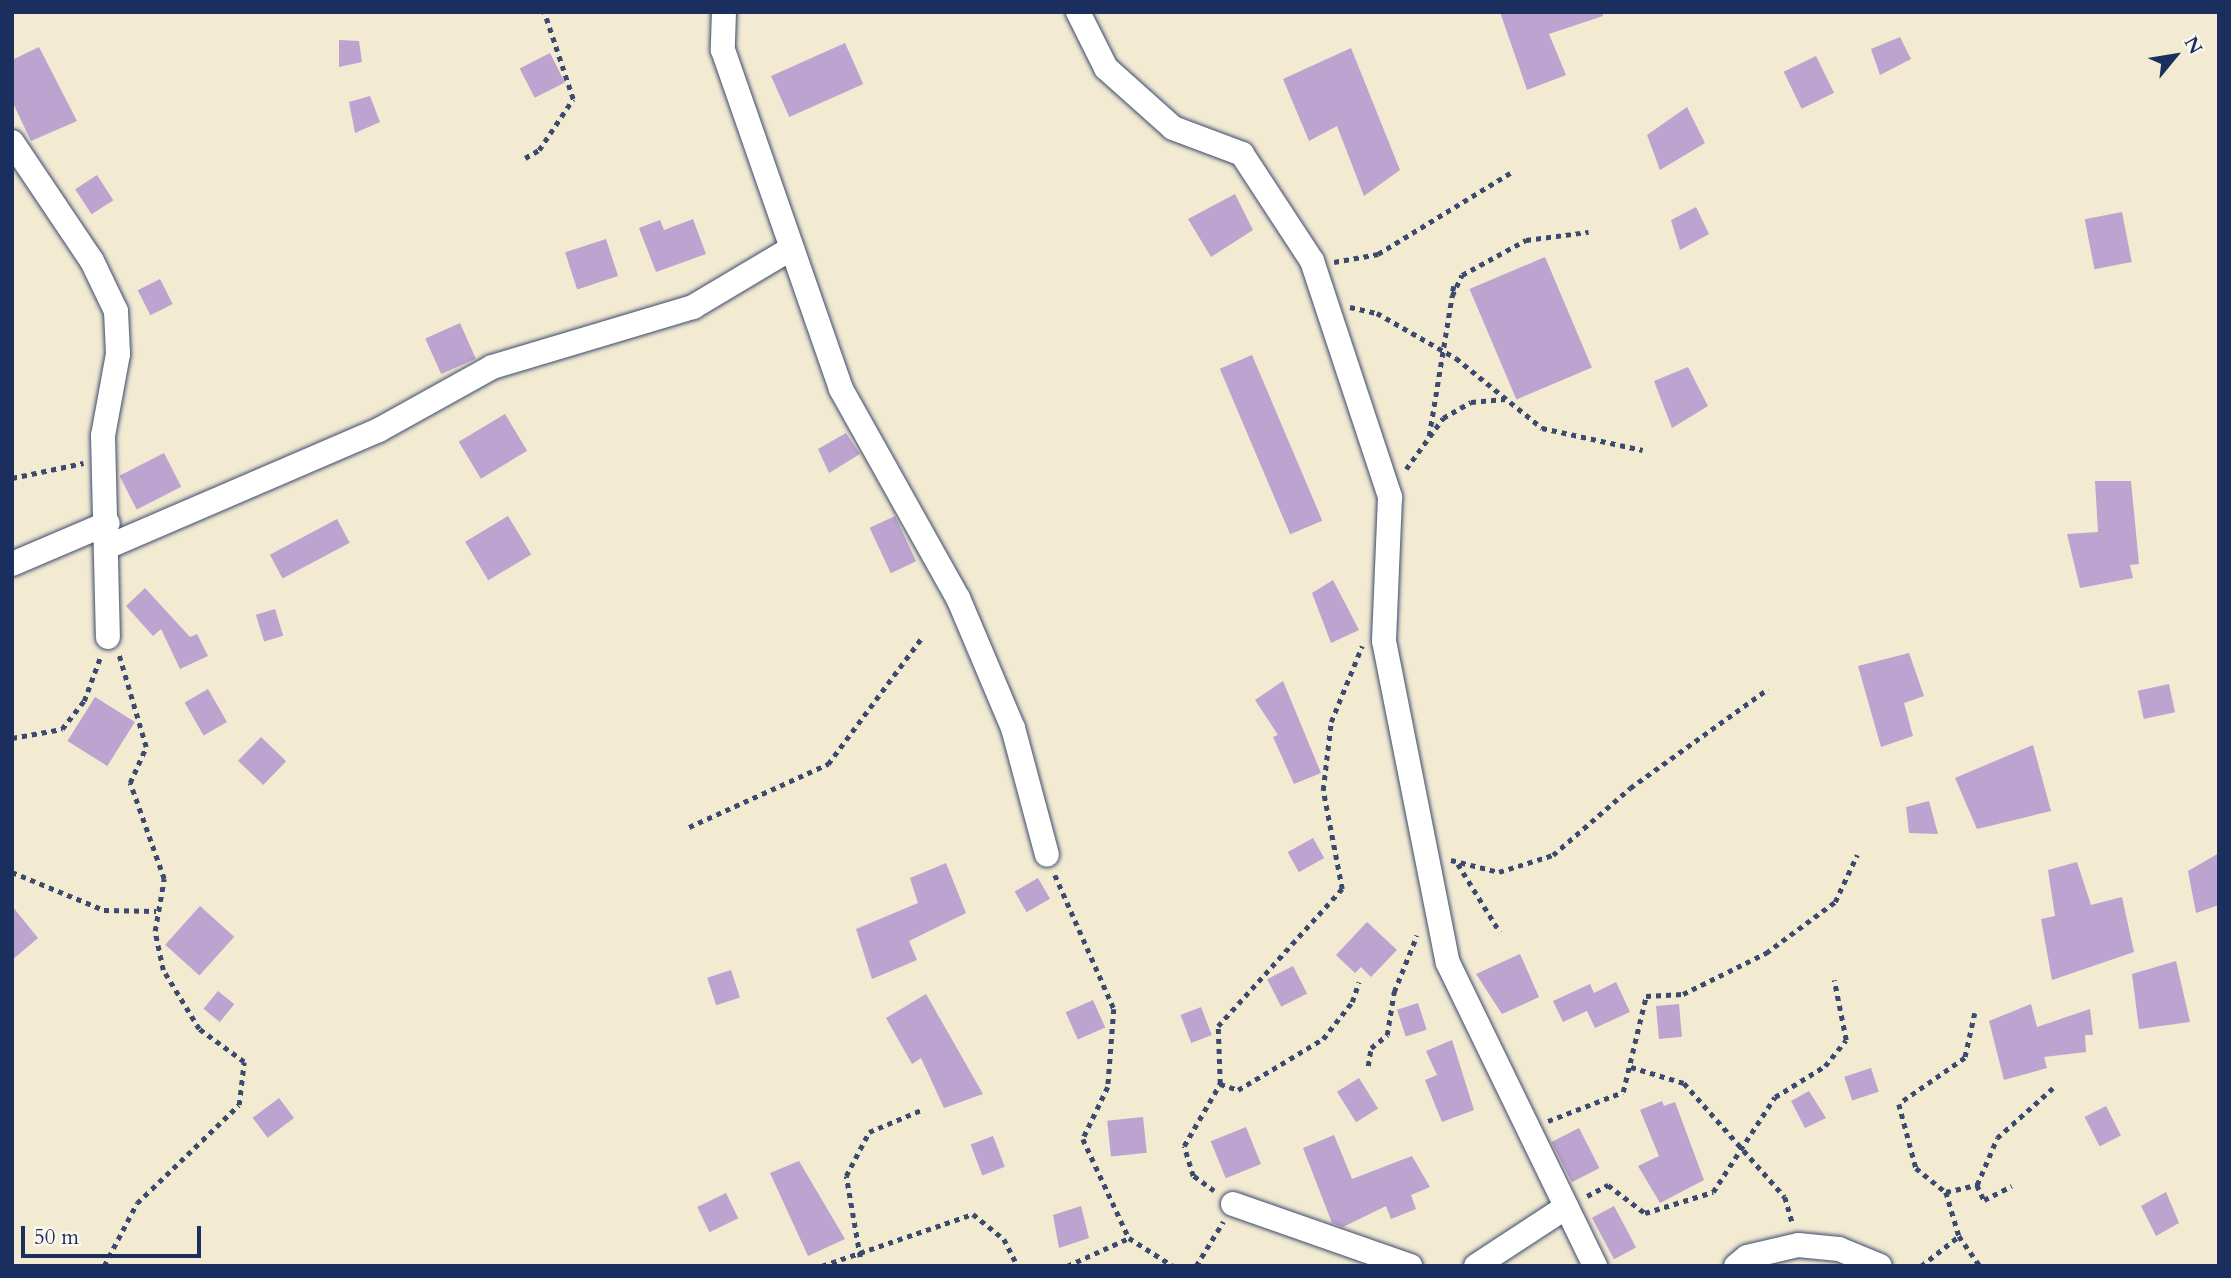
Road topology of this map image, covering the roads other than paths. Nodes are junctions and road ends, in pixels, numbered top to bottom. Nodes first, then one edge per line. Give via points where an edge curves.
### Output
1 (724, 12) edge
2 (1078, 12) edge
3 (12, 142) edge
4 (792, 248) junction
5 (108, 535) junction
6 (12, 564) edge
7 (108, 637) road end
8 (1046, 855) road end
9 (1233, 1204) road end
10 (1566, 1207) junction
11 (1410, 1266) edge
12 (1476, 1266) edge
13 (1595, 1266) edge
14 (1736, 1266) edge
15 (1880, 1266) edge

1 - 4 street via 723,50
2 - 10 street via 1106,68 1173,128 1242,153 1312,261 1390,497 1385,619 1448,963
3 - 5 street via 92,261 116,311 118,354 103,436
4 - 5 street via 692,307 492,367 379,430
4 - 8 street via 841,389 958,598 1013,728
5 - 6 street
5 - 7 street
9 - 11 street
10 - 12 street
10 - 13 street
14 - 15 street via 1747,1257 1798,1245 1839,1248

